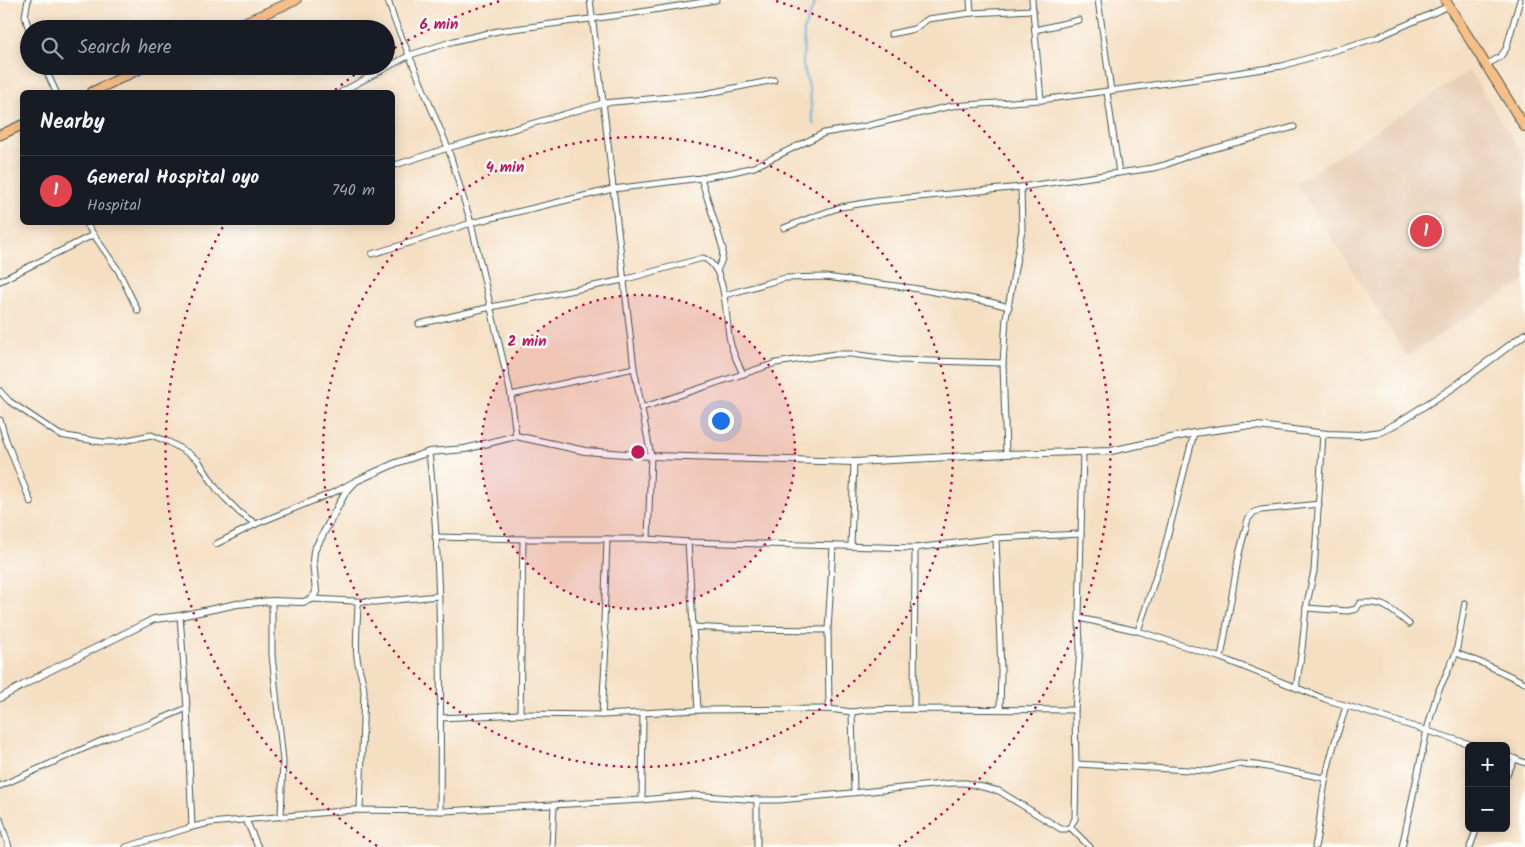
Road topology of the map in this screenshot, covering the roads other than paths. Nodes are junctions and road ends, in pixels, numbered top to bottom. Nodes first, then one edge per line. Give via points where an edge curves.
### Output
1 (28, 0) edge
2 (296, 0) edge
3 (388, 0) edge
4 (590, 0) edge
5 (716, 0) edge
6 (970, 0) edge
7 (1032, 0) edge
8 (1098, 0) edge
9 (1520, 0) edge
10 (1447, 3) edge
11 (1033, 10) junction
12 (971, 13) junction
13 (592, 18) junction
14 (26, 20) edge
15 (250, 20) edge
16 (394, 20) edge
17 (1079, 20) dead end
18 (395, 21) edge
19 (1035, 30) junction
20 (891, 34) dead end
21 (410, 55) junction
22 (395, 63) edge
23 (1486, 65) junction
24 (48, 75) edge
25 (127, 75) edge
26 (373, 75) edge
27 (774, 80) dead end
28 (55, 90) edge
29 (96, 90) edge
30 (345, 90) edge
31 (1109, 91) junction
32 (1041, 100) junction
33 (603, 103) junction
34 (20, 126) edge
35 (1294, 127) dead end
36 (1525, 127) edge
37 (0, 135) edge
38 (448, 148) junction
39 (395, 165) edge
40 (1120, 173) junction
41 (701, 178) junction
42 (1021, 188) junction
43 (613, 189) junction
44 (471, 223) junction
45 (87, 225) edge
46 (784, 228) dead end
47 (93, 234) junction
48 (372, 254) dead end
49 (717, 271) junction
50 (624, 280) junction
51 (0, 281) edge
52 (725, 295) junction
53 (491, 307) junction
54 (1009, 307) junction
55 (138, 311) dead end
56 (419, 324) dead end
57 (1525, 334) edge
58 (1003, 363) junction
59 (634, 368) junction
60 (743, 374) junction
61 (0, 391) edge
62 (511, 395) junction
63 (641, 408) junction
64 (0, 422) edge
65 (1194, 433) junction
66 (1323, 434) junction
67 (516, 436) junction
68 (428, 452) junction
69 (1083, 452) junction
70 (1006, 454) junction
71 (651, 456) junction
72 (854, 462) junction
73 (356, 481) junction
74 (31, 503) dead end
75 (1319, 504) junction
76 (256, 524) junction
77 (1081, 534) junction
78 (435, 537) junction
79 (996, 538) junction
80 (523, 539) junction
81 (607, 539) junction
82 (648, 539) junction
83 (688, 542) junction
84 (216, 544) dead end
85 (833, 546) junction
86 (851, 546) junction
87 (915, 548) junction
88 (438, 596) junction
89 (312, 599) junction
90 (272, 601) junction
91 (358, 602) junction
92 (1465, 603) dead end
93 (1306, 608) junction
94 (180, 616) junction
95 (1079, 618) junction
96 (1409, 624) dead end
97 (693, 627) junction
98 (828, 630) junction
99 (1138, 631) junction
100 (1456, 653) junction
101 (1220, 658) junction
102 (1525, 683) edge
103 (1296, 688) junction
104 (0, 698) edge
105 (1346, 706) junction
106 (187, 708) junction
107 (828, 709) junction
108 (914, 709) junction
109 (1000, 709) junction
110 (698, 710) junction
111 (1076, 710) junction
112 (852, 712) junction
113 (520, 714) junction
114 (643, 714) junction
115 (602, 715) junction
116 (441, 718) junction
117 (1427, 730) junction
118 (1465, 742) edge
119 (1510, 757) edge
120 (1515, 759) junction
121 (1076, 764) junction
122 (1525, 764) edge
123 (1510, 768) edge
124 (1326, 778) junction
125 (0, 786) edge
126 (854, 792) junction
127 (642, 800) junction
128 (757, 800) junction
129 (554, 806) junction
130 (360, 810) junction
131 (440, 811) junction
132 (280, 817) junction
133 (0, 819) edge
134 (246, 820) junction
135 (192, 826) junction
136 (1070, 827) junction
137 (1476, 832) edge
138 (9, 847) edge
139 (126, 847) edge
140 (258, 847) edge
141 (552, 847) edge
142 (757, 847) edge
143 (1090, 847) edge
144 (1314, 847) edge
145 (1402, 847) edge
146 (1470, 847) edge

1 - 14 street
2 - 15 highway
3 - 16 street
4 - 13 street
5 - 13 street
6 - 12 street
7 - 11 street
8 - 31 street
9 - 23 street via 1506,49
10 - 23 highway
10 - 31 street via 1376,38 1282,66
11 - 12 street
11 - 19 street
12 - 20 street via 928,18 912,30
13 - 21 street via 498,30
13 - 33 street
17 - 19 street
18 - 21 street
19 - 32 street
21 - 22 street
21 - 38 street
23 - 36 highway
24 - 28 street
25 - 29 highway
26 - 30 street
27 - 33 street via 704,94
31 - 32 street
31 - 40 street
32 - 41 street via 951,106 824,133 754,167
33 - 38 street
33 - 43 street
34 - 37 highway
35 - 40 street via 1190,155 1165,165
38 - 39 street
38 - 44 street
40 - 42 street
41 - 43 street
41 - 49 street via 723,249
42 - 46 street via 877,200 841,207
42 - 54 street via 1022,230
43 - 44 street
43 - 50 street
44 - 48 street
44 - 53 street
45 - 47 street
47 - 51 street
47 - 55 street via 118,270
49 - 50 street via 703,258
49 - 52 street
50 - 53 street
50 - 59 street
52 - 54 street via 794,276 825,277 912,288
52 - 60 street via 730,341
53 - 56 street
53 - 62 street
54 - 58 street
57 - 66 street via 1454,387 1380,432
58 - 60 street via 897,360 835,354 776,363
58 - 70 street
59 - 62 street
59 - 63 street
60 - 63 street
61 - 76 street via 9,401 60,435 102,442 151,435 169,442 198,460 216,488 240,513
62 - 67 street
63 - 71 street
64 - 74 street
65 - 66 street via 1257,426
65 - 69 street via 1111,451
65 - 99 street via 1162,558
66 - 75 street
67 - 68 street via 465,448
67 - 71 street via 585,451
68 - 73 street
68 - 78 street
69 - 70 street
69 - 77 street
70 - 72 street
71 - 72 street
71 - 82 street
72 - 86 street
73 - 76 street
73 - 89 street via 345,493 314,551 316,592
75 - 93 street via 1314,571
75 - 101 street via 1261,510 1248,519
76 - 84 street
77 - 79 street
77 - 95 street
78 - 80 street
78 - 88 street
79 - 87 street
79 - 109 street
80 - 81 street
80 - 113 street
81 - 82 street
81 - 115 street
82 - 83 street
83 - 85 street
83 - 97 street
85 - 86 street
85 - 98 street
86 - 87 street
87 - 108 street
88 - 91 street
88 - 116 street
89 - 90 street via 303,602
89 - 91 street
90 - 94 street via 237,604
90 - 132 street via 272,655 283,761
91 - 130 street via 356,655 364,683
92 - 100 street
93 - 96 street via 1348,611 1356,609 1360,603 1375,603 1384,605
93 - 103 street
94 - 104 street via 154,619
94 - 106 street
95 - 99 street
95 - 111 street
97 - 98 street
97 - 110 street
98 - 107 street
99 - 101 street
100 - 102 street
100 - 117 street via 1437,694
101 - 103 street
103 - 105 street
105 - 117 street
105 - 124 street
106 - 125 street via 110,737
106 - 135 street
107 - 110 street
107 - 112 street
108 - 109 street
108 - 112 street
109 - 111 street
110 - 114 street
111 - 121 street
112 - 126 street
113 - 115 street
113 - 116 street
114 - 115 street
114 - 127 street
116 - 131 street
117 - 118 street
117 - 145 street
119 - 120 street
120 - 122 street
120 - 123 street
121 - 124 street via 1208,771 1239,764
121 - 136 street via 1075,819
124 - 144 street
126 - 128 street
126 - 136 street via 966,784 999,791 1061,829
127 - 128 street via 693,795
127 - 129 street
128 - 142 street
129 - 131 street
129 - 141 street
130 - 131 street
130 - 132 street
132 - 134 street
133 - 138 street
134 - 135 street
134 - 140 street
135 - 139 street
136 - 143 street
137 - 146 street

